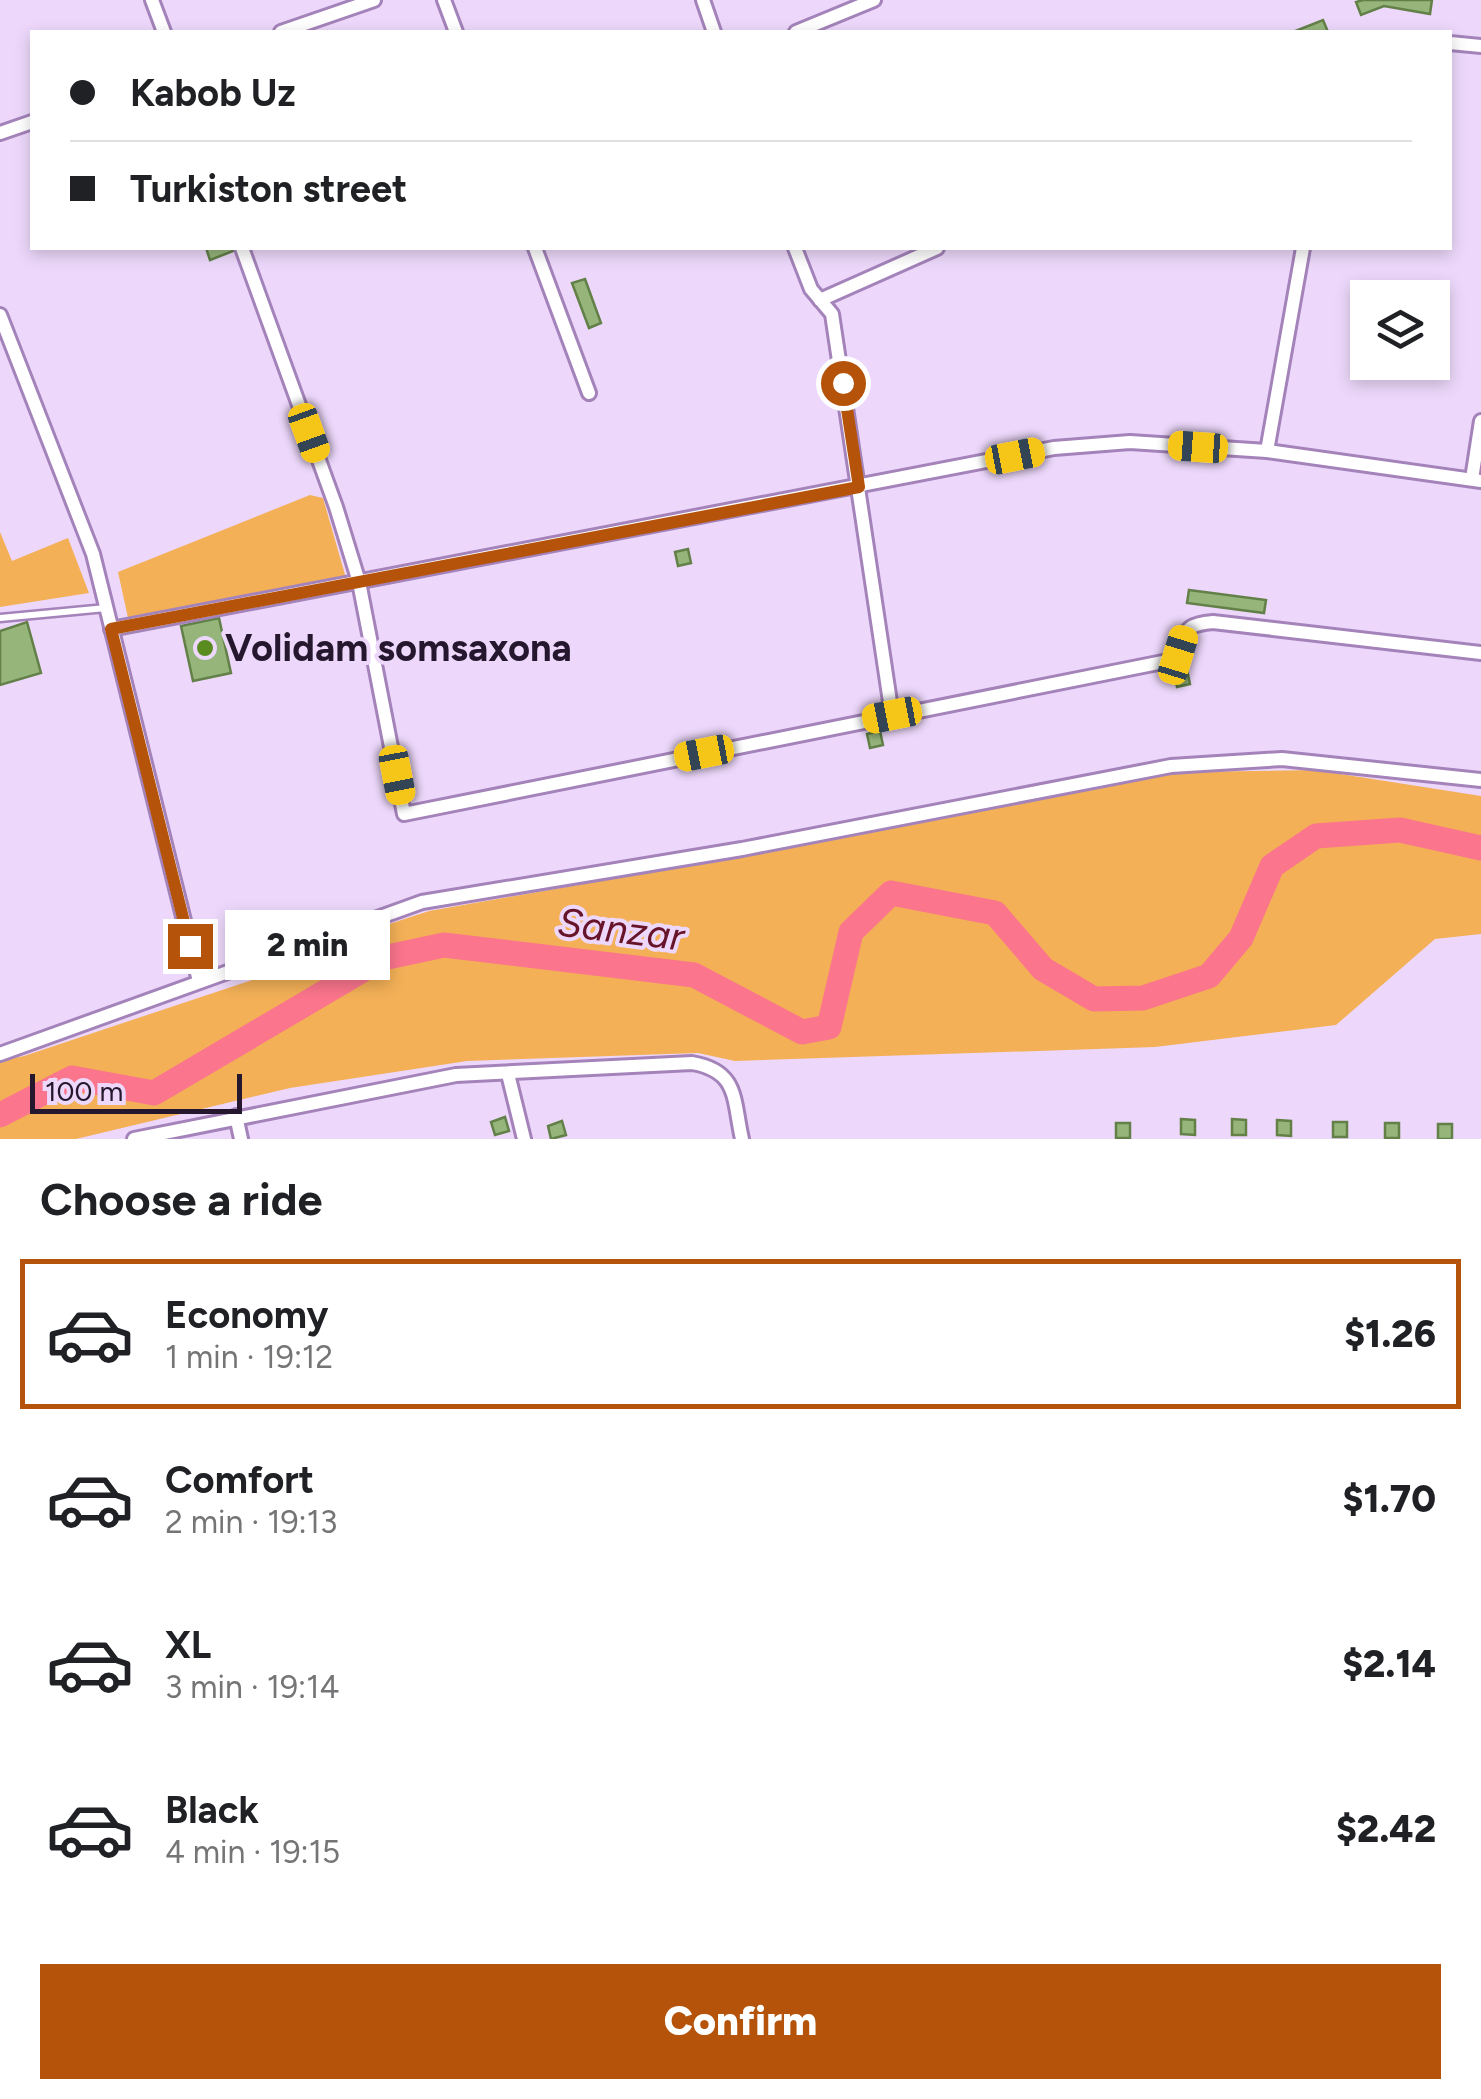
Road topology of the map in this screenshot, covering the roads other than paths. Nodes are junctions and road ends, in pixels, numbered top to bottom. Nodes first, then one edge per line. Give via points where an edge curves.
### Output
1 (152, 0) edge
2 (374, 0) edge
3 (444, 0) edge
4 (703, 0) edge
5 (874, 0) edge
6 (163, 30) edge
7 (286, 30) edge
8 (455, 30) edge
9 (713, 30) edge
10 (801, 30) edge
11 (1452, 43) edge
12 (1481, 46) edge
13 (30, 123) edge
14 (0, 134) edge
15 (243, 250) edge
16 (537, 250) edge
17 (796, 250) edge
18 (932, 250) edge
19 (1304, 250) edge
20 (820, 300) junction
21 (0, 315) edge
22 (589, 393) dead end
23 (1481, 421) edge
24 (1267, 451) junction
25 (1476, 480) edge
26 (859, 487) junction
27 (360, 582) junction
28 (106, 608) junction
29 (0, 618) edge
30 (111, 629) junction
31 (1481, 653) edge
32 (892, 715) junction
33 (1481, 780) edge
34 (199, 981) junction
35 (0, 1054) edge
36 (508, 1074) junction
37 (236, 1116) junction
38 (134, 1139) edge
39 (241, 1139) edge
40 (524, 1139) edge
41 (742, 1139) edge

1 - 6 street
2 - 7 street
3 - 8 street
4 - 9 street
5 - 10 street
11 - 12 street
13 - 14 street
15 - 27 street
16 - 22 street
17 - 20 street
18 - 20 street
19 - 24 street
20 - 26 street via 832,314
21 - 28 street via 93,554
23 - 25 street
24 - 25 street
24 - 26 street via 1130,442 1054,448
26 - 27 street
26 - 32 street
27 - 30 street
27 - 32 street via 404,814
28 - 29 lane
28 - 30 street
30 - 34 street
31 - 32 street via 1213,622 1185,630 1174,660
33 - 34 street via 1282,759 1170,766 742,849 422,902
34 - 35 street
36 - 37 street via 456,1075
36 - 40 street
36 - 41 street via 715,1067 729,1082
37 - 38 street
37 - 39 street

